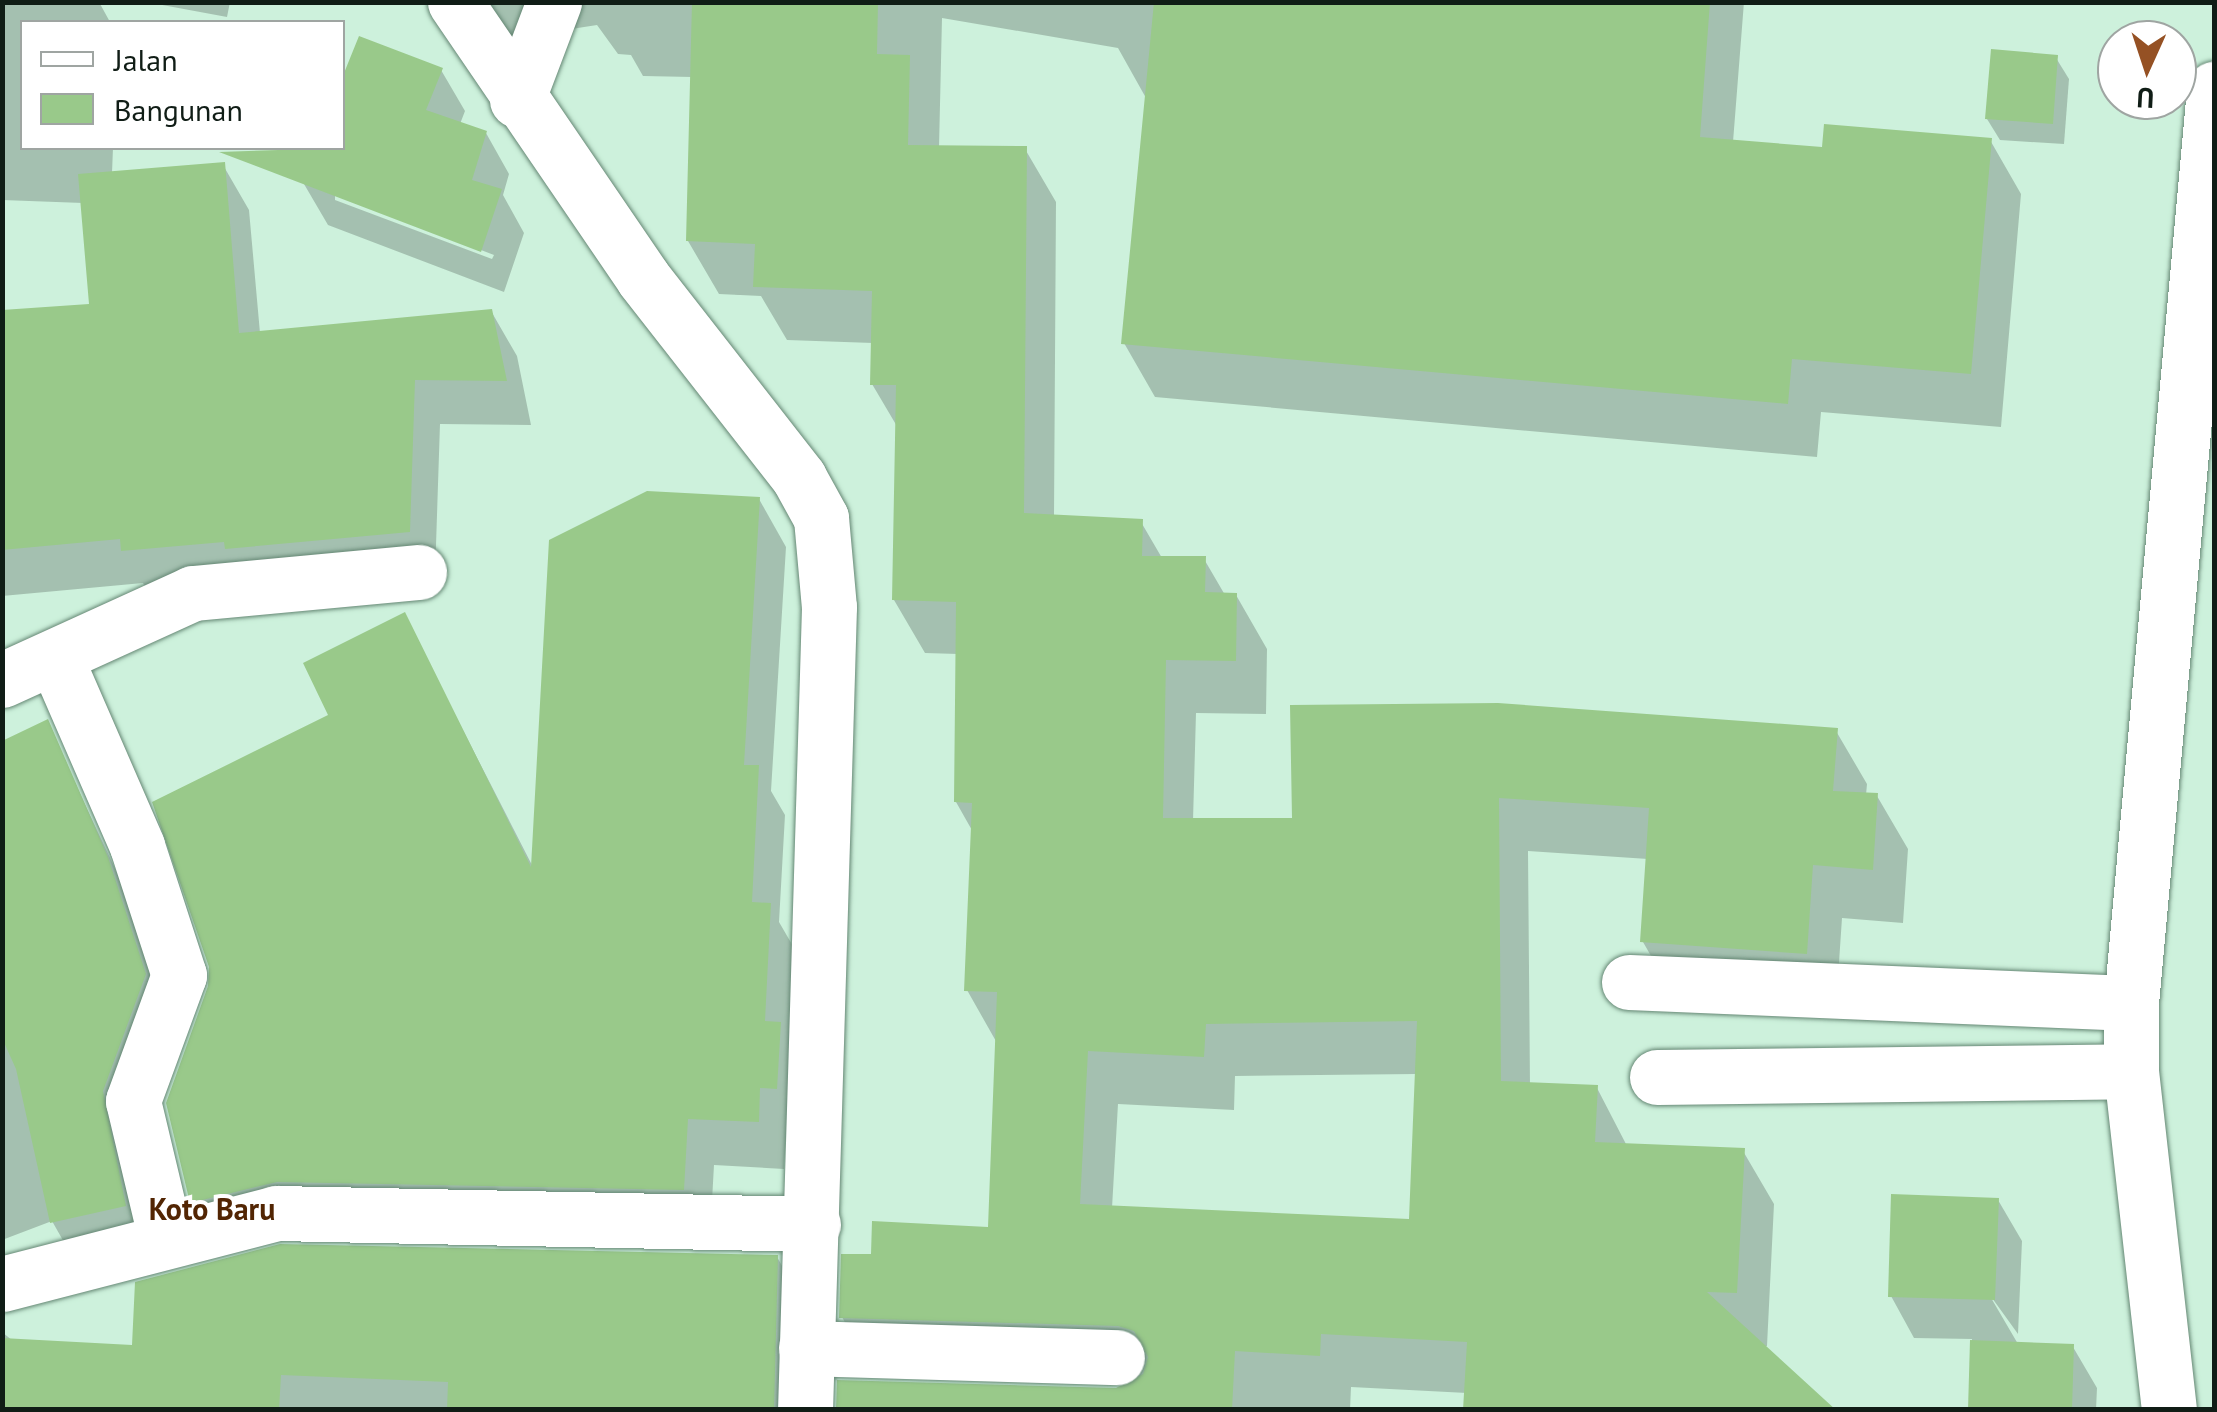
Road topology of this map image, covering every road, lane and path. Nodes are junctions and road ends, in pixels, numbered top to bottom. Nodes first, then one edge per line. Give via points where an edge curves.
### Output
1 (455, 2) edge
2 (554, 2) edge
3 (2214, 90) edge
4 (517, 100) junction
5 (419, 572) dead end
6 (55, 656) junction
7 (2, 680) edge
8 (1629, 982) dead end
9 (2131, 1003) junction
10 (2132, 1071) junction
11 (1657, 1077) dead end
12 (813, 1224) junction
13 (166, 1239) junction
14 (2, 1284) edge
15 (806, 1348) junction
16 (1117, 1357) dead end
17 (805, 1410) edge
18 (2169, 1410) edge

1 - 4 street
2 - 4 street
3 - 9 street
4 - 12 street via 642,278 799,478 821,518 830,607
5 - 6 street via 193,593
6 - 7 street
6 - 13 street via 137,846 180,975 133,1101
8 - 9 street
9 - 10 street
10 - 11 street
10 - 18 street
12 - 13 street via 276,1212
12 - 15 street
13 - 14 street
15 - 16 street
15 - 17 street

